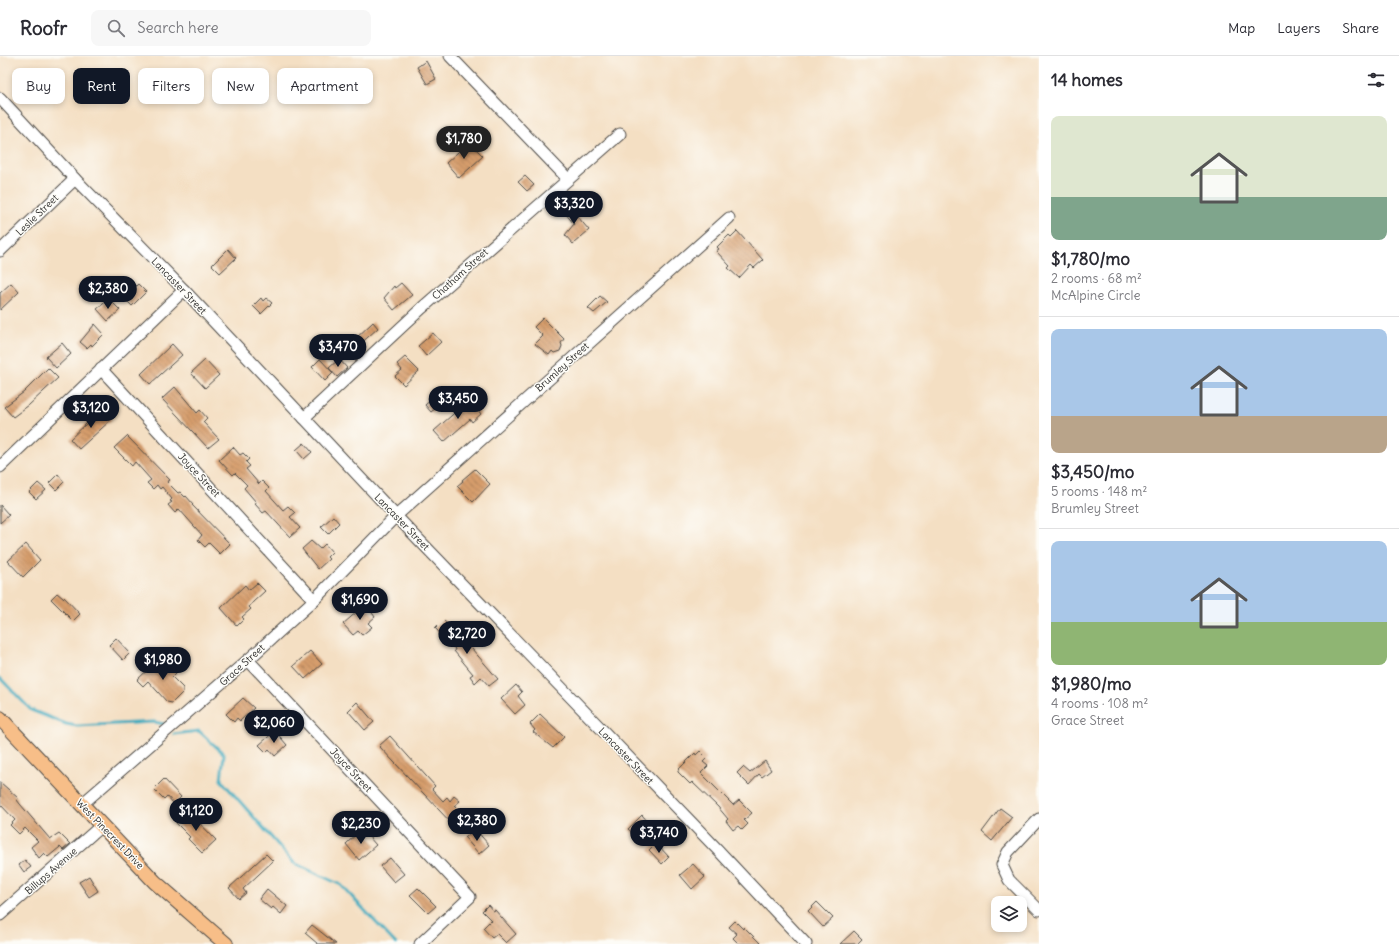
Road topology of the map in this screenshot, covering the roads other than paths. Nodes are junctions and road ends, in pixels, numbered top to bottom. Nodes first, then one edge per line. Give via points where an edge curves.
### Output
1 (450, 56) edge
2 (0, 98) edge
3 (620, 134) dead end
4 (568, 178) junction
5 (75, 179) junction
6 (729, 218) dead end
7 (0, 251) edge
8 (184, 290) junction
9 (101, 369) junction
10 (304, 418) junction
11 (0, 467) edge
12 (396, 516) junction
13 (314, 600) junction
14 (248, 660) junction
15 (0, 718) edge
16 (81, 805) junction
17 (1039, 819) edge
18 (101, 826) junction
19 (1039, 910) edge
20 (0, 915) edge
21 (226, 944) edge
22 (420, 944) edge
23 (806, 944) edge

1 - 4 street
2 - 5 street, Lancaster Street
3 - 4 street, Chatham Street
4 - 10 street, Chatham Street
5 - 7 street, Leslie Street
5 - 8 street, Lancaster Street
6 - 12 street, Brumley Street
8 - 9 street
8 - 10 street, Lancaster Street
9 - 11 street
9 - 13 street, Joyce Street
10 - 12 street, Lancaster Street
12 - 13 street, Grace Street
12 - 23 street, Lancaster Street
13 - 14 street, Grace Street
14 - 16 street, Grace Street
14 - 22 street, Joyce Street via 470,897
15 - 16 main road, West Pinecrest Drive
16 - 18 main road, West Pinecrest Drive
17 - 19 street via 1008,852 1002,865 1009,880
18 - 20 street, Billups Avenue
18 - 21 main road, West Pinecrest Drive via 155,882

